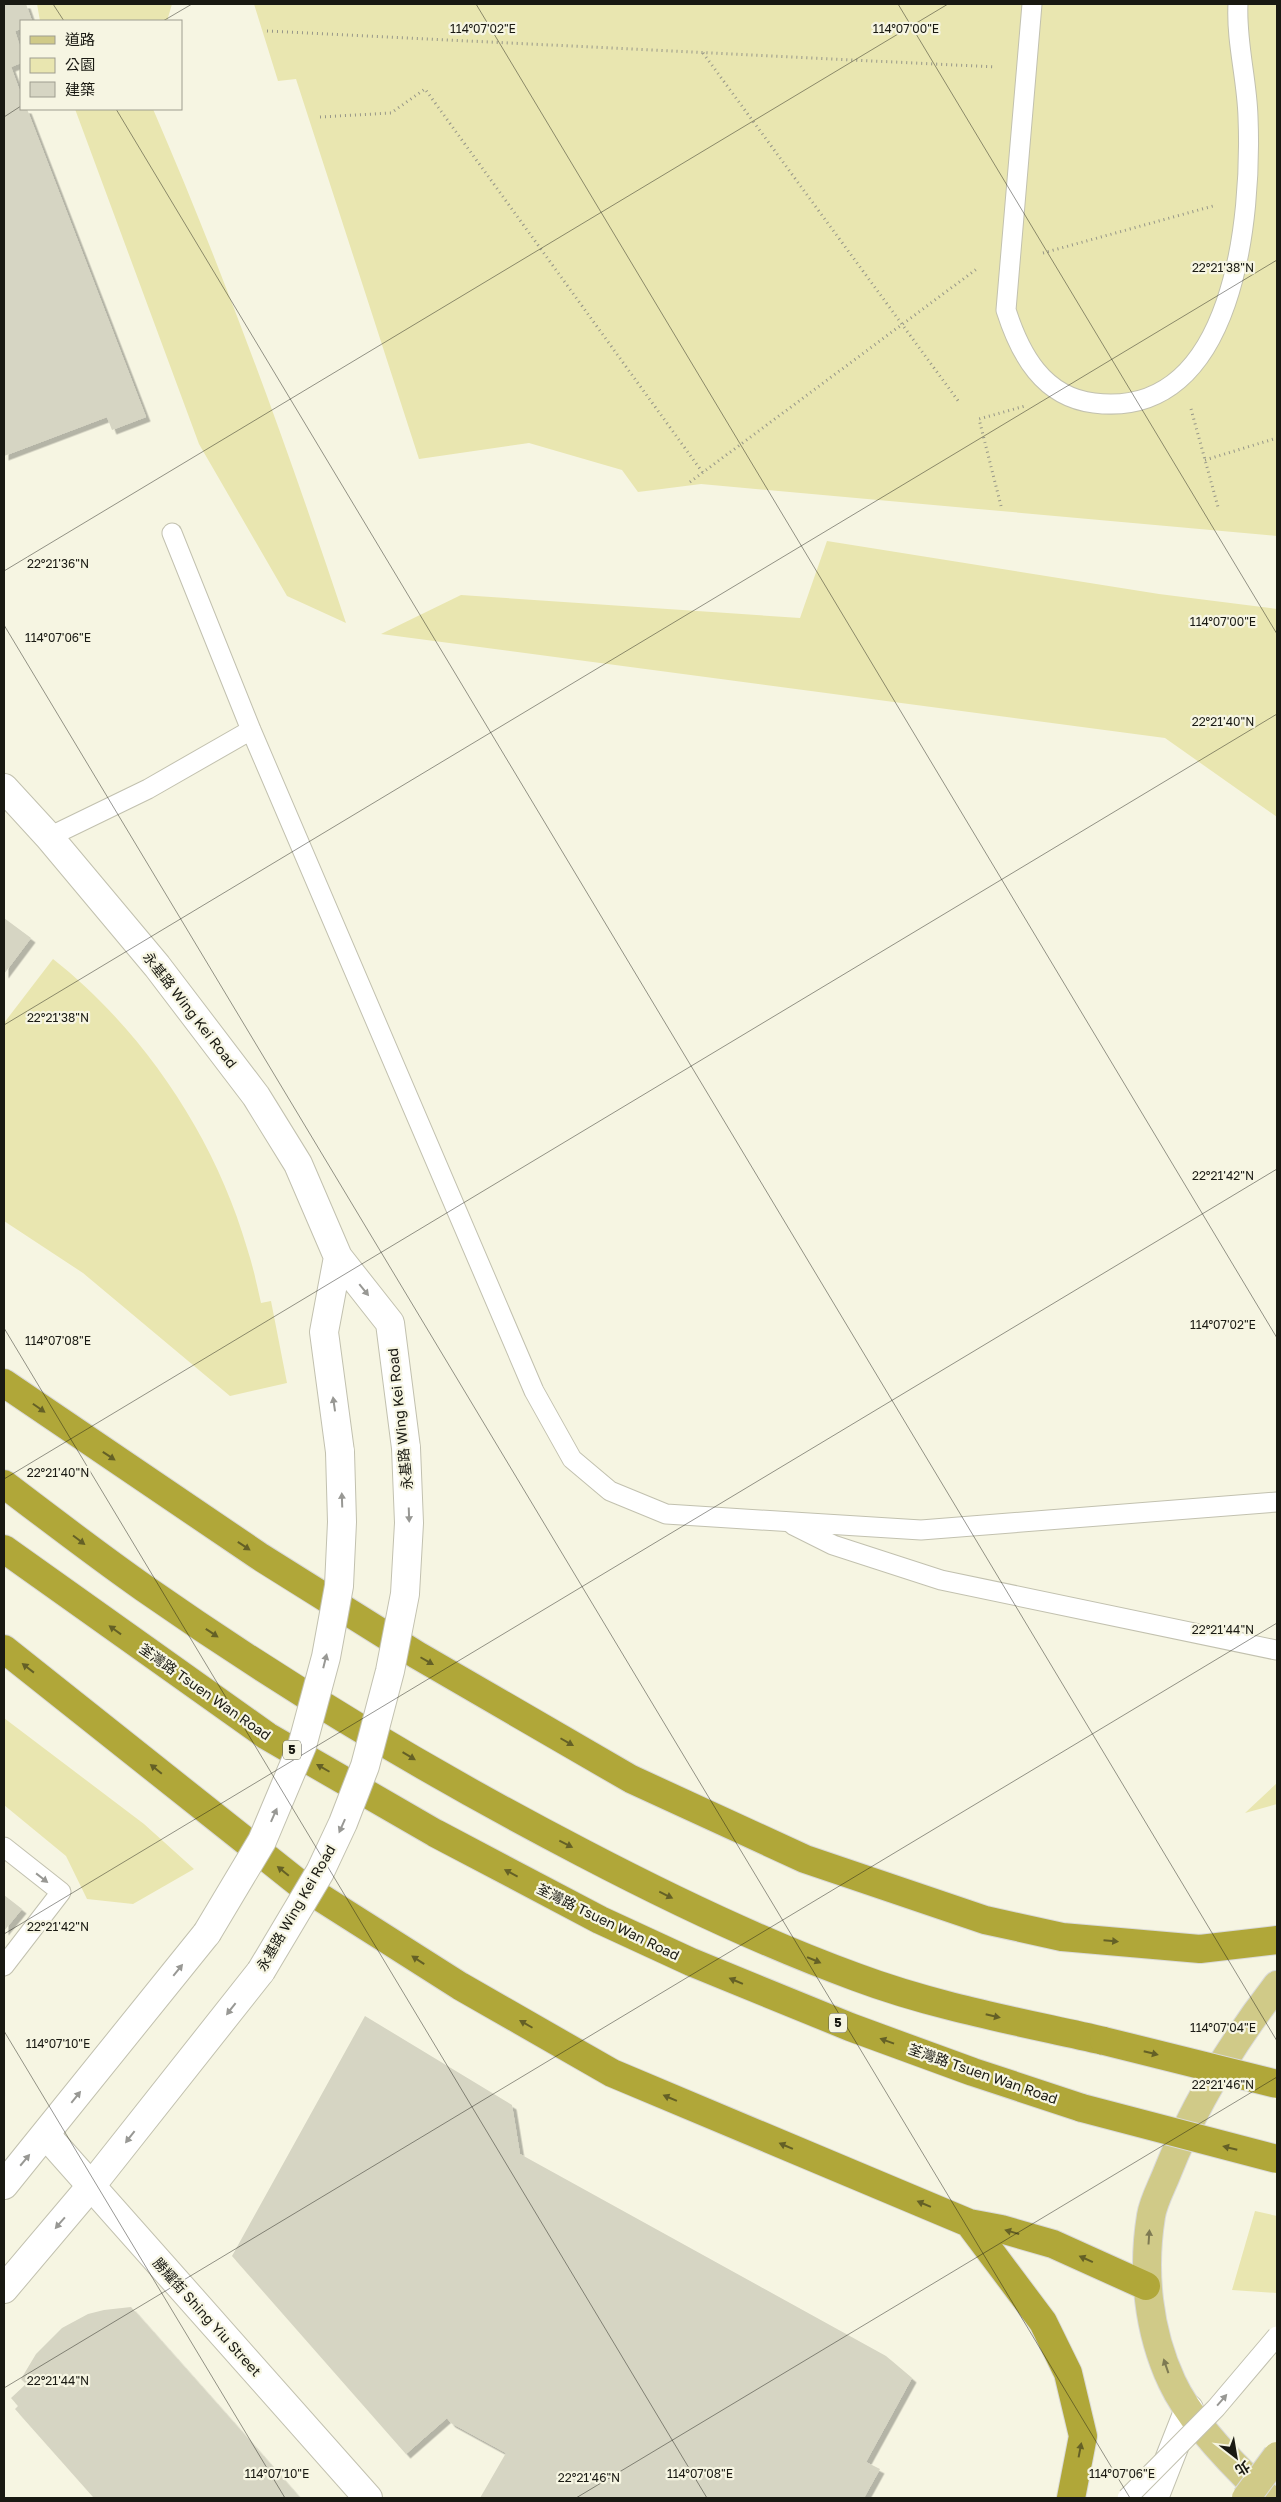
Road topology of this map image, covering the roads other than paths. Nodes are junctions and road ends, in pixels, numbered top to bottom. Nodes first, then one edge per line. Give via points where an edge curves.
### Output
1 (1032, 4) edge
2 (1238, 4) edge
3 (172, 533) dead end
4 (251, 730) junction
5 (4, 788) edge
6 (49, 837) junction
7 (338, 1257) junction
8 (4, 1383) edge
9 (4, 1484) edge
10 (1277, 1502) edge
11 (786, 1522) junction
12 (4, 1549) edge
13 (4, 1650) edge
14 (1276, 1650) dead end
15 (4, 1848) edge
16 (1277, 1940) edge
17 (4, 1966) edge
18 (1277, 1985) edge
19 (1277, 2084) edge
20 (46, 2135) junction
21 (1277, 2159) edge
22 (4, 2185) edge
23 (91, 2186) junction
24 (969, 2223) junction
25 (1146, 2286) junction
26 (4, 2289) edge
27 (1277, 2336) edge
28 (1188, 2409) junction
29 (1277, 2456) edge
30 (368, 2498) edge
31 (1071, 2498) edge
32 (1127, 2498) edge
33 (1154, 2498) edge
34 (1246, 2498) edge
35 (1268, 2498) edge

1 - 2 lane via 1006,310 1014,335 1034,370 1046,382 1082,402 1106,405 1127,403 1168,388 1184,374 1215,331 1236,276 1247,196 1248,116 1237,25
3 - 4 lane
4 - 6 lane via 148,789
4 - 11 lane via 534,1391 572,1459 610,1491 666,1514
5 - 6 street, 永基路 Wing Kei Road
6 - 7 street, 永基路 Wing Kei Road via 156,966 256,1096 298,1164
20 -> 7 street, bridge via 207,1933 262,1841 302,1746 326,1657 339,1586 342,1522 340,1452 324,1332
7 -> 23 street, 永基路 Wing Kei Road, bridge via 390,1323 406,1448 409,1523 405,1594 390,1672 365,1766 320,1872 261,1971
8 -> 16 highway via 259,1556 417,1655 631,1779 805,1859 985,1920 1062,1937 1200,1948
9 -> 19 highway, bridge via 144,1588 294,1688 504,1812 701,1912 856,1977 945,2005
10 - 11 lane via 921,1530
11 - 14 lane via 833,1545 941,1580
21 -> 12 highway, 荃灣路 Tsuen Wan Road / 5, bridge via 1082,2108 973,2072 850,2027 690,1962 435,1833 267,1736
24 -> 13 highway via 612,2073 460,1986 301,1885
15 -> 17 lane via 61,1892
25 -> 18 main road via 1151,2214 1186,2127 1245,2026
22 -> 20 street
20 - 23 street, 勝耀街 Shing Yiu Street
23 -> 26 street, 永基路 Wing Kei Road
23 - 30 street, 勝耀街 Shing Yiu Street
25 -> 24 highway via 1053,2244
31 -> 24 highway via 1083,2436 1068,2373 1044,2322
28 -> 25 main road via 1166,2365
32 -> 27 lane, bridge via 1216,2408
28 - 33 street
28 - 35 main road via 1236,2468
29 - 34 main road, bridge

